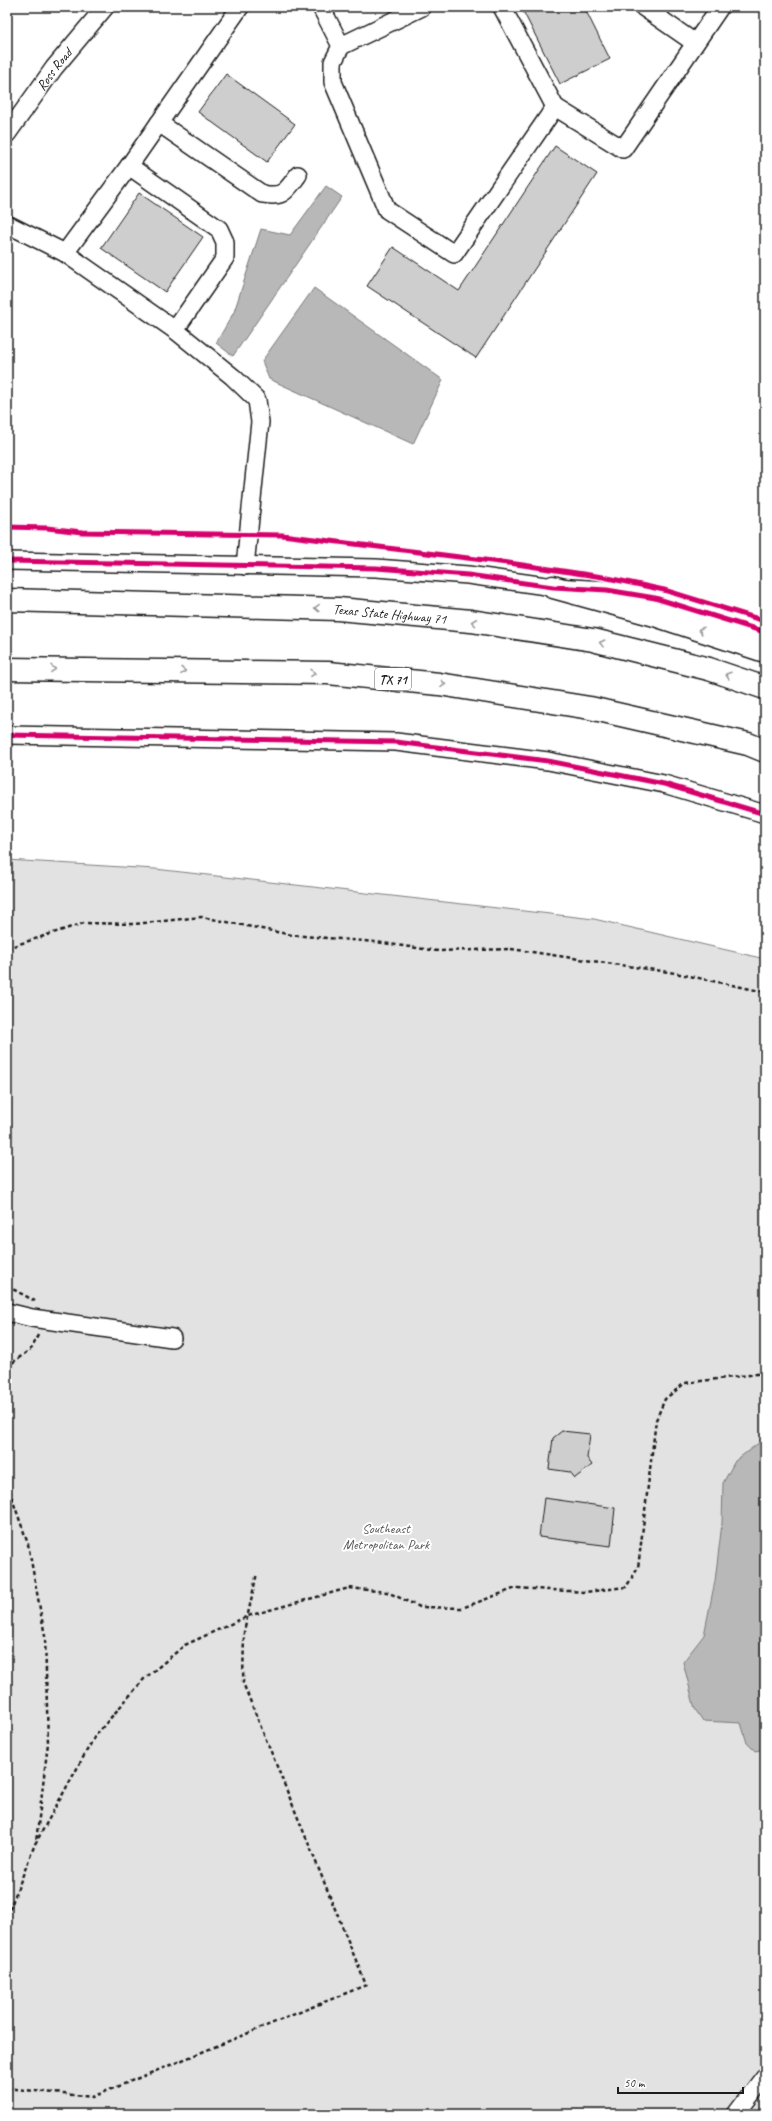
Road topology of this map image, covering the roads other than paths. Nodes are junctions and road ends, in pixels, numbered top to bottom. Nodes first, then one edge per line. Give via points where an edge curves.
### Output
1 (105, 7) edge
2 (240, 7) edge
3 (321, 7) edge
4 (422, 7) edge
5 (502, 7) edge
6 (643, 7) edge
7 (720, 7) edge
8 (695, 43) junction
9 (341, 46) junction
10 (555, 107) junction
11 (159, 123) junction
12 (7, 134) edge
13 (129, 166) junction
14 (298, 175) dead end
15 (7, 224) edge
16 (65, 253) junction
17 (175, 330) junction
18 (7, 561) edge
19 (245, 566) junction
20 (553, 587) junction
21 (12, 600) edge
22 (765, 632) edge
23 (765, 651) edge
24 (11, 669) edge
25 (765, 688) edge
26 (7, 735) edge
27 (765, 751) edge
28 (765, 814) edge
29 (7, 1312) edge
30 (172, 1338) dead end
31 (765, 2076) edge
32 (736, 2114) edge

1 - 12 street, Ross Road via 54,68
2 - 11 street
3 - 9 street
4 - 9 street
5 - 10 street
6 - 8 street
7 - 8 street
8 - 10 street via 623,149
9 - 10 street via 332,62 333,82 387,210 454,254
11 - 13 street
11 - 14 street via 262,194 274,196 284,193
13 - 16 street
13 - 17 street via 219,229 225,242 225,258
15 - 16 street
16 - 17 street
17 - 19 street via 257,400 260,422
18 - 19 street
19 - 20 street via 376,568 468,575
20 - 22 street via 607,590 655,598
23 -> 20 highway via 658,616
25 -> 21 highway, Texas State Highway 71 via 709,669 593,640 470,621 338,609
24 -> 27 highway, TX 71 via 328,673 439,684 590,708 748,744
26 - 28 street via 396,742 548,760 664,784
29 - 30 street via 32,1318
31 - 32 street

